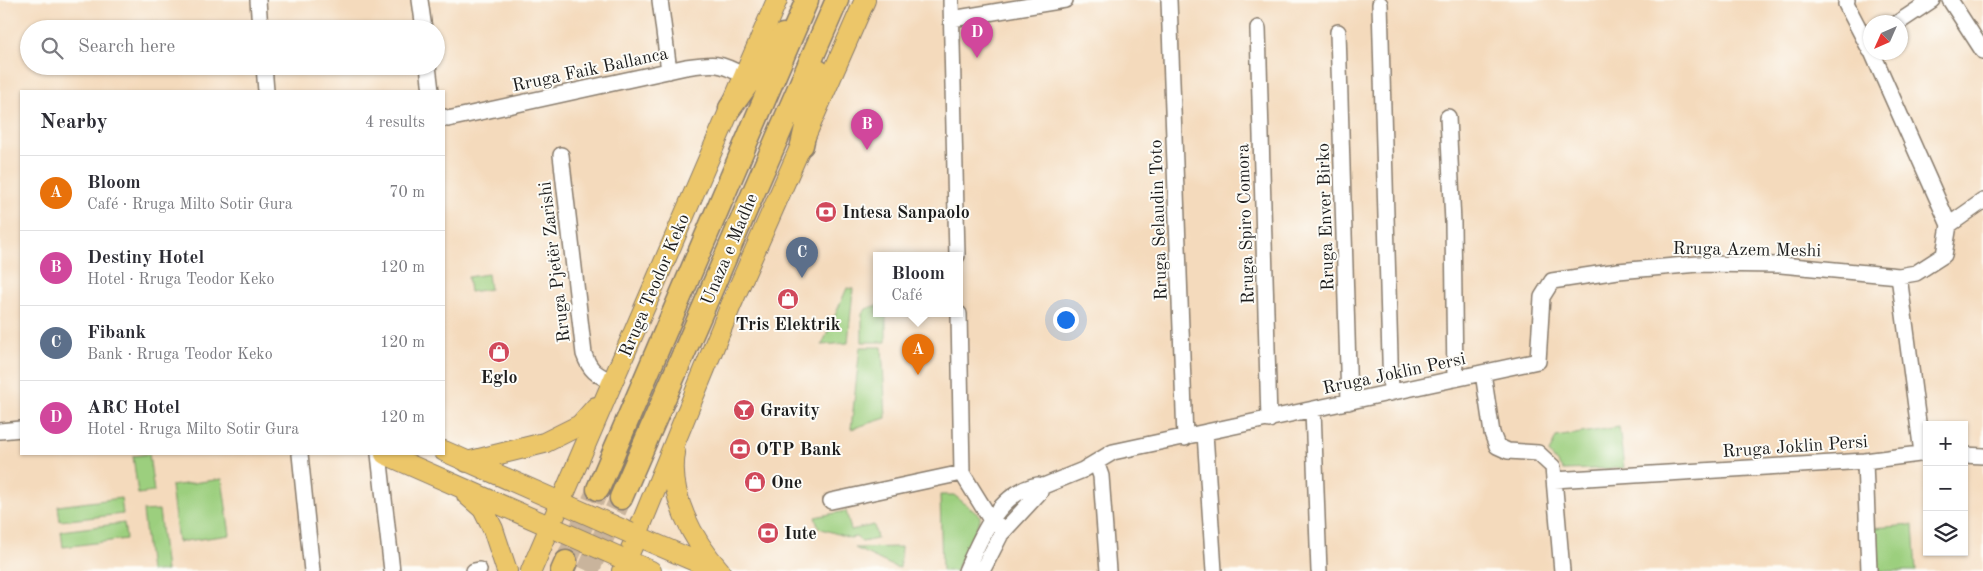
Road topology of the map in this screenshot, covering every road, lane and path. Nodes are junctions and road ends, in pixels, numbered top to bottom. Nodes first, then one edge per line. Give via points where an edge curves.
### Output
1 (258, 0) edge
2 (420, 0) edge
3 (660, 0) edge
4 (777, 0) edge
5 (837, 0) edge
6 (865, 0) edge
7 (951, 0) edge
8 (1065, 0) edge
9 (1168, 0) edge
10 (1847, 0) edge
11 (1932, 0) edge
12 (1950, 0) edge
13 (1380, 4) dead end
14 (804, 7) edge
15 (1908, 16) edge
16 (952, 19) junction
17 (259, 20) edge
18 (423, 20) edge
19 (826, 24) junction
20 (1258, 28) dead end
21 (1338, 32) dead end
22 (1863, 34) edge
23 (1983, 51) edge
24 (1876, 60) edge
25 (669, 71) junction
26 (265, 75) edge
27 (429, 75) edge
28 (744, 76) junction
29 (266, 90) edge
30 (432, 90) edge
31 (730, 108) junction
32 (1448, 117) dead end
33 (445, 118) edge
34 (802, 146) junction
35 (560, 155) dead end
36 (1983, 201) edge
37 (1949, 225) junction
38 (957, 252) edge
39 (1899, 276) junction
40 (959, 317) edge
41 (1483, 373) junction
42 (1455, 379) junction
43 (608, 390) junction
44 (1391, 393) junction
45 (1350, 402) junction
46 (1313, 410) junction
47 (1269, 420) junction
48 (20, 429) edge
49 (0, 431) edge
50 (1205, 433) junction
51 (677, 436) junction
52 (1185, 438) junction
53 (1923, 446) edge
54 (445, 451) edge
55 (1923, 453) edge
56 (300, 455) edge
57 (379, 455) edge
58 (387, 455) edge
59 (1968, 455) edge
60 (1983, 456) edge
61 (1865, 461) junction
62 (467, 462) junction
63 (1096, 462) junction
64 (962, 473) junction
65 (1554, 480) junction
66 (459, 486) junction
67 (1041, 487) junction
68 (598, 489) tunnel mouth
69 (621, 498) tunnel mouth
70 (831, 501) dead end
71 (565, 504) junction
72 (991, 520) junction
73 (554, 528) junction
74 (1005, 530) junction
75 (633, 534) junction
76 (622, 562) edge
77 (312, 571) edge
78 (392, 571) edge
79 (507, 571) edge
80 (531, 571) edge
81 (651, 571) edge
82 (719, 571) edge
83 (966, 571) edge
84 (982, 571) edge
85 (1108, 571) edge
86 (1214, 571) edge
87 (1319, 571) edge
88 (1562, 571) edge
89 (1869, 571) edge

1 - 17 street
2 - 18 street
3 - 25 street
4 - 28 main road, Rruga Teodor Keko
5 - 19 highway, Unaza e Madhe
6 - 34 main road
7 - 16 street
8 - 16 street
9 - 52 street, Rruga Selaudin Toto
10 - 22 street via 1846,4
11 - 15 street
12 - 23 street
13 - 44 street
14 - 31 highway
14 - 68 highway, Unaza e Madhe
16 - 38 street
19 - 34 highway
19 - 69 highway, Unaza e Madhe
20 - 47 street, Rruga Spiro Comora
21 - 45 street, Rruga Enver Birko
24 - 37 street
25 - 28 street, Rruga Faik Ballanca via 719,64
25 - 33 street, Rruga Faik Ballanca
26 - 29 street
27 - 30 street
28 - 31 main road, Rruga Teodor Keko
31 - 43 main road, Rruga Teodor Keko
32 - 42 street
34 - 51 main road
35 - 43 street, Rruga Pjetër Zarishi via 584,354 588,367
36 - 37 street
37 - 39 street, Rruga Azem Meshi via 1944,255 1916,273
39 - 41 street, Rruga Azem Meshi via 1781,265 1698,264 1552,281 1542,297 1538,361
39 - 53 street
40 - 64 street
41 - 42 street, Rruga Joklin Persi
41 - 65 street, Rruga Joklin Persi via 1497,446 1508,451 1538,452 1553,467
42 - 44 street, Rruga Joklin Persi
43 - 62 main road via 580,425 562,435 526,448
43 - 71 main road, Rruga Teodor Keko
44 - 45 street, Rruga Joklin Persi
45 - 46 street, Rruga Joklin Persi
46 - 47 street, Rruga Joklin Persi
46 - 87 street
47 - 50 street, Rruga Joklin Persi
48 - 49 street
50 - 52 street, Rruga Joklin Persi
50 - 86 street
51 - 75 main road
51 - 82 main road via 673,463 682,509 697,540
52 - 63 street, Rruga Joklin Persi via 1113,452
54 - 62 main road
55 - 61 street, Rruga Joklin Persi
56 - 77 street
57 - 78 street
58 - 66 main road
59 - 60 street
61 - 65 street, Rruga Joklin Persi
61 - 89 street
62 - 71 main road
63 - 67 street, Rruga Joklin Persi
63 - 85 street via 1101,476
64 - 70 street
64 - 72 street
65 - 88 street
66 - 73 main road
66 - 79 main road via 483,509
67 - 72 street, Rruga Joklin Persi via 1031,486 1020,492 1008,500
67 - 74 street
71 - 73 main road, Rruga Teodor Keko
71 - 75 main road, bridge
72 - 74 street
72 - 83 street, Rruga Joklin Persi
73 - 76 main road, bridge
73 - 80 main road, Rruga Teodor Keko
74 - 84 street
75 - 76 main road
75 - 82 main road
76 - 81 main road

